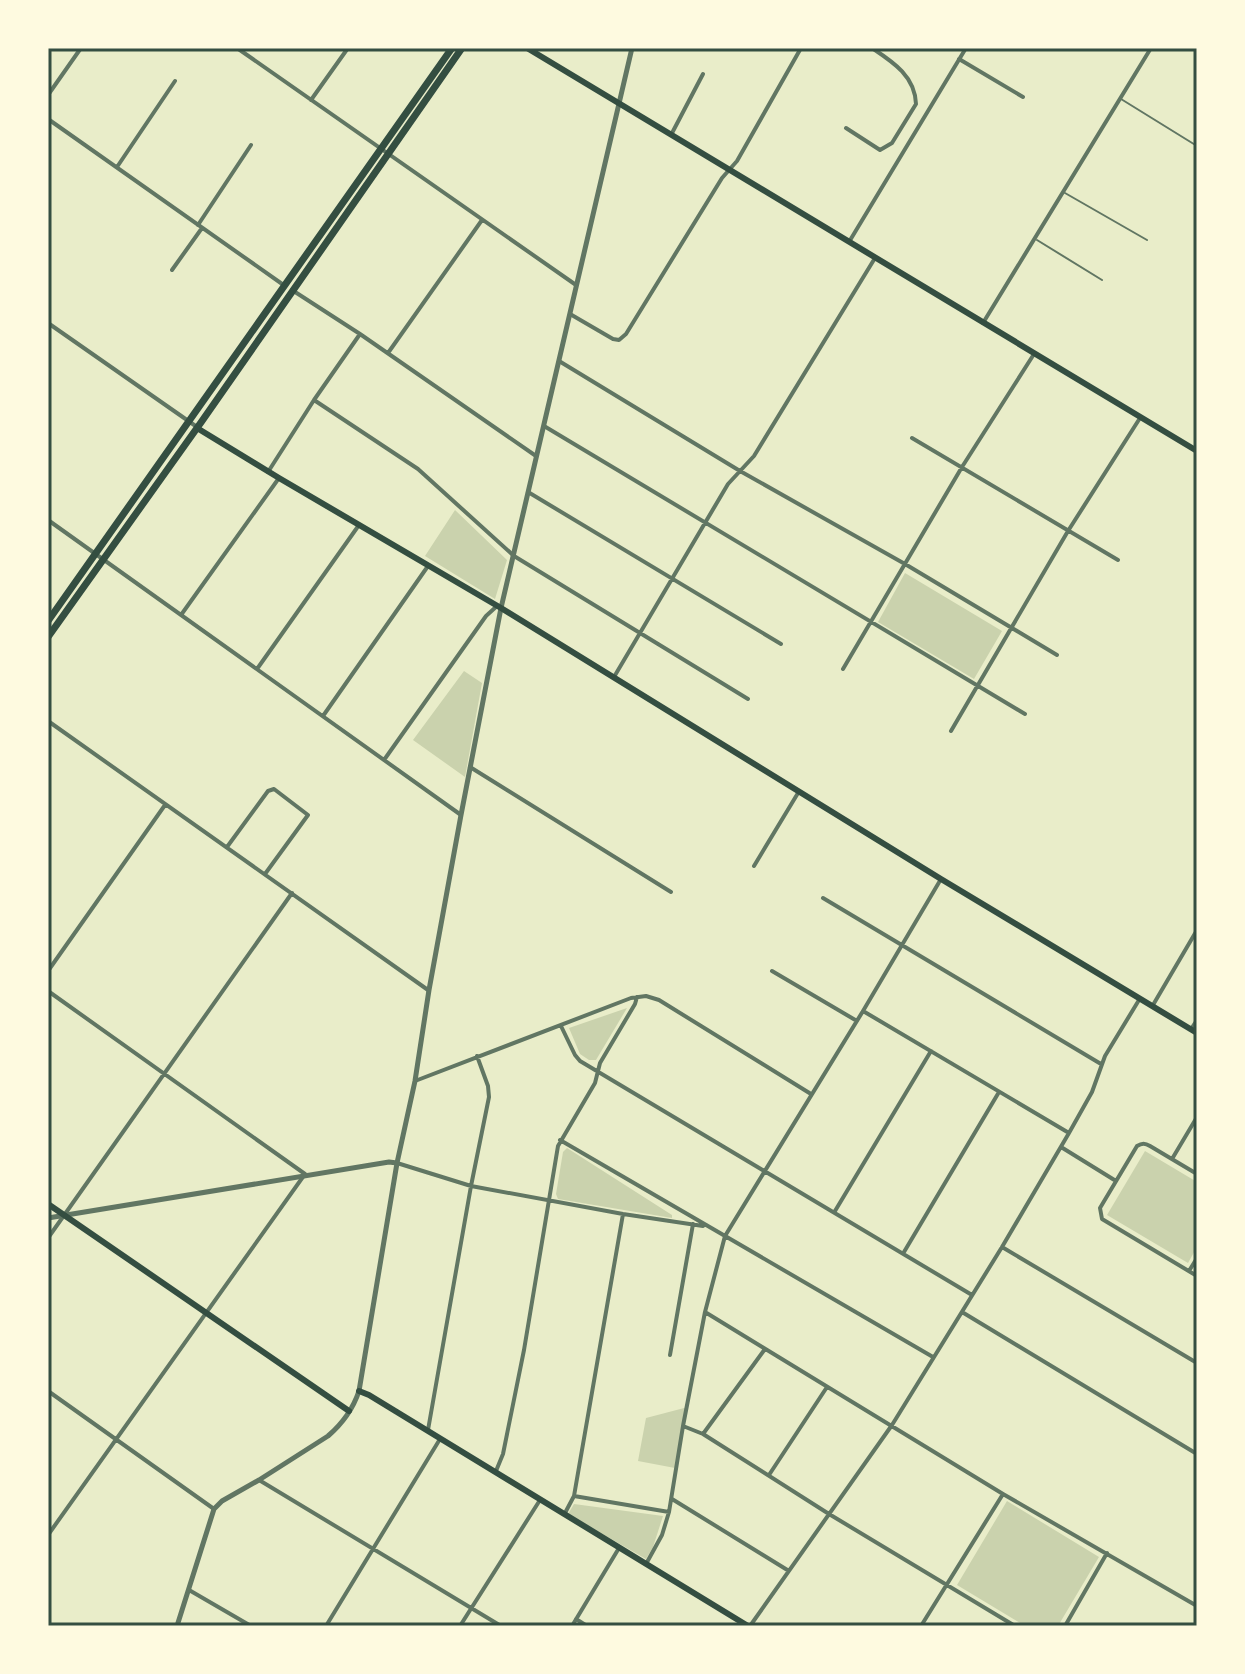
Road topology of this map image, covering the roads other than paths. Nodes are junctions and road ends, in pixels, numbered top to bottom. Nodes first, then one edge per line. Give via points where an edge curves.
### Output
1 (81, 48) edge
2 (237, 48) edge
3 (348, 48) edge
4 (452, 48) edge
5 (462, 48) edge
6 (527, 48) edge
7 (632, 48) edge
8 (801, 48) edge
9 (872, 48) edge
10 (966, 48) edge
11 (1151, 48) edge
12 (959, 59) junction
13 (703, 74) dead end
14 (175, 81) dead end
15 (48, 95) edge
16 (1023, 97) dead end
17 (1120, 99) junction
18 (311, 100) junction
19 (619, 104) junction
20 (48, 119) edge
21 (846, 128) dead end
22 (671, 135) junction
23 (251, 145) dead end
24 (1197, 146) edge
25 (385, 152) junction
26 (117, 167) junction
27 (728, 170) junction
28 (1064, 192) junction
29 (482, 220) junction
30 (200, 226) junction
31 (1036, 239) junction
32 (1147, 240) dead end
33 (849, 242) junction
34 (875, 258) junction
35 (172, 270) dead end
36 (1102, 280) dead end
37 (576, 285) junction
38 (289, 288) junction
39 (570, 314) junction
40 (48, 323) edge
41 (983, 323) junction
42 (360, 334) junction
43 (388, 353) junction
44 (1034, 354) junction
45 (559, 361) junction
46 (314, 400) junction
47 (1140, 418) junction
48 (193, 425) junction
49 (544, 426) junction
50 (912, 438) dead end
51 (1196, 448) edge
52 (536, 457) junction
53 (962, 467) junction
54 (740, 471) junction
55 (268, 472) junction
56 (279, 478) junction
57 (528, 492) junction
58 (48, 520) edge
59 (704, 523) junction
60 (359, 525) junction
61 (1068, 531) junction
62 (514, 556) junction
63 (99, 557) junction
64 (1118, 560) dead end
65 (905, 564) junction
66 (428, 566) junction
67 (672, 579) junction
68 (499, 607) junction
69 (181, 615) junction
70 (48, 621) edge
71 (871, 622) junction
72 (1011, 628) junction
73 (640, 633) junction
74 (48, 637) edge
75 (781, 644) dead end
76 (1057, 655) dead end
77 (257, 669) junction
78 (843, 669) dead end
79 (614, 677) junction
80 (977, 687) junction
81 (748, 699) dead end
82 (1025, 714) dead end
83 (323, 716) junction
84 (48, 721) edge
85 (951, 731) dead end
86 (384, 760) junction
87 (470, 767) junction
88 (799, 791) junction
89 (165, 805) junction
90 (461, 815) junction
91 (227, 847) junction
92 (754, 866) dead end
93 (265, 874) junction
94 (941, 879) junction
95 (671, 892) dead end
96 (292, 893) junction
97 (823, 898) dead end
98 (1197, 930) edge
99 (901, 945) junction
100 (48, 971) edge
101 (772, 971) dead end
102 (429, 990) junction
103 (48, 991) edge
104 (637, 997) junction
105 (1140, 998) junction
106 (1153, 1005) junction
107 (863, 1011) junction
108 (1197, 1020) edge
109 (857, 1021) junction
110 (561, 1026) junction
111 (1194, 1031) edge
112 (931, 1051) junction
113 (477, 1056) junction
114 (1101, 1064) junction
115 (598, 1071) junction
116 (164, 1073) junction
117 (415, 1081) junction
118 (999, 1092) junction
119 (811, 1094) junction
120 (1197, 1117) edge
121 (1069, 1133) junction
122 (560, 1140) junction
123 (1061, 1147) junction
124 (1172, 1159) junction
125 (397, 1163) junction
126 (765, 1171) junction
127 (305, 1174) junction
128 (1197, 1174) edge
129 (1116, 1181) junction
130 (471, 1186) junction
131 (549, 1200) junction
132 (48, 1204) edge
133 (835, 1211) junction
134 (623, 1214) junction
135 (64, 1215) junction
136 (48, 1218) edge
137 (693, 1224) junction
138 (705, 1226) junction
139 (725, 1236) junction
140 (48, 1238) edge
141 (1002, 1247) junction
142 (904, 1253) junction
143 (1197, 1258) edge
144 (1189, 1271) junction
145 (1197, 1276) edge
146 (972, 1295) junction
147 (705, 1312) junction
148 (962, 1312) junction
149 (206, 1314) junction
150 (765, 1349) junction
151 (670, 1355) dead end
152 (933, 1357) junction
153 (1197, 1363) edge
154 (827, 1387) junction
155 (48, 1391) edge
156 (359, 1391) junction
157 (349, 1411) junction
158 (892, 1425) junction
159 (683, 1426) junction
160 (428, 1432) junction
161 (703, 1434) junction
162 (440, 1439) junction
163 (116, 1440) junction
164 (1197, 1454) edge
165 (495, 1472) junction
166 (769, 1476) junction
167 (259, 1480) junction
168 (1003, 1494) junction
169 (574, 1496) junction
170 (672, 1499) junction
171 (540, 1500) junction
172 (214, 1509) junction
173 (669, 1512) junction
174 (564, 1514) junction
175 (829, 1514) junction
176 (48, 1535) edge
177 (373, 1548) junction
178 (619, 1548) junction
179 (1107, 1553) junction
180 (646, 1564) junction
181 (789, 1571) junction
182 (946, 1584) junction
183 (189, 1590) junction
184 (1197, 1606) edge
185 (471, 1608) junction
186 (576, 1619) junction
187 (177, 1626) edge
188 (251, 1626) edge
189 (326, 1626) edge
190 (460, 1626) edge
191 (501, 1626) edge
192 (572, 1626) edge
193 (587, 1626) edge
194 (749, 1626) edge
195 (921, 1626) edge
196 (1015, 1626) edge
197 (1065, 1626) edge

1 - 15 street
2 - 18 street
3 - 18 street
4 - 25 main road
5 - 25 main road
6 - 19 main road
7 - 19 street
8 - 27 street
9 - 21 street via 905,74 916,104 892,143 880,150
10 - 12 street
11 - 17 street
12 - 16 street
12 - 33 street
13 - 22 street
14 - 26 street
17 - 24 lane
17 - 28 street
18 - 25 street
19 - 22 main road
19 - 37 street
20 - 26 street
22 - 27 main road
23 - 30 street
25 - 29 street
25 - 38 main road
26 - 30 street
27 - 33 main road
27 - 39 street via 622,338 613,339
28 - 31 street
28 - 32 lane
29 - 37 street
29 - 43 street
30 - 35 street
30 - 38 street
31 - 36 lane
31 - 41 street
33 - 34 main road
34 - 41 main road
34 - 54 street
37 - 39 street
38 - 42 street
38 - 48 main road
39 - 45 street
40 - 48 street
41 - 44 main road
42 - 43 street
42 - 46 street
43 - 52 street
44 - 47 main road
44 - 53 street
45 - 49 street
45 - 54 street
46 - 55 street
46 - 62 street via 418,469
47 - 51 main road
47 - 61 street
48 - 55 main road
48 - 63 main road
49 - 52 street
49 - 59 street
50 - 53 street
52 - 57 street
53 - 61 street
53 - 65 street
54 - 59 street
54 - 65 street
55 - 56 main road
56 - 60 main road
56 - 69 street
57 - 62 street
57 - 67 street
58 - 63 street
59 - 67 street
59 - 71 street
60 - 66 main road
60 - 77 street
61 - 64 street
61 - 72 street
62 - 68 street
62 - 73 street
63 - 69 street
63 - 70 main road
63 - 74 main road
65 - 71 street
65 - 72 street
66 - 68 main road
66 - 83 street
67 - 73 street
67 - 75 street
68 - 79 main road
68 - 86 street via 486,616
68 - 87 street
69 - 77 street
71 - 78 street
71 - 80 street
72 - 76 street
72 - 80 street
73 - 79 street
73 - 81 street
77 - 83 street
79 - 88 main road
80 - 82 street
80 - 85 street
83 - 86 street
84 - 89 street
86 - 90 street
87 - 90 street
87 - 95 street
88 - 92 street
88 - 94 main road
89 - 91 street
89 - 100 street
90 - 102 street
91 - 93 street
91 - 93 street via 274,789 308,815
93 - 96 street
94 - 99 street
94 - 105 main road
96 - 102 street
96 - 116 street
97 - 99 street
98 - 106 street
99 - 107 street
99 - 114 street
101 - 109 street
102 - 117 street
103 - 116 street
104 - 110 street
104 - 115 street
104 - 119 street via 659,1000
105 - 106 main road
105 - 114 street
106 - 111 main road
107 - 109 street
107 - 112 street
108 - 111 street
109 - 119 street
110 - 113 street
110 - 115 street via 575,1055
112 - 118 street
112 - 133 street
113 - 117 street
113 - 130 street via 489,1091
114 - 121 street
115 - 122 street
115 - 126 street
116 - 127 street
116 - 135 street
117 - 125 street
118 - 121 street
118 - 142 street
119 - 126 street
120 - 124 street
121 - 123 street
122 - 131 street
122 - 138 street
123 - 129 street
123 - 141 street
124 - 128 street
124 - 129 street via 1144,1143
125 - 127 street
125 - 130 street
125 - 156 street
126 - 133 street
126 - 139 street
127 - 135 street
127 - 149 street
129 - 144 street via 1100,1208 1102,1219
130 - 131 street
130 - 160 street
131 - 134 street
131 - 165 street via 524,1350
132 - 135 main road
133 - 142 street
134 - 137 street
134 - 169 street
135 - 136 street
135 - 140 street
135 - 149 main road
137 - 138 street
137 - 151 street
138 - 139 street
139 - 147 street
139 - 152 street
141 - 146 street
141 - 153 street
142 - 146 street
143 - 144 street
144 - 145 street
146 - 148 street
147 - 150 street
147 - 159 street
148 - 152 street
148 - 164 street
149 - 157 main road
149 - 163 street
150 - 154 street
150 - 161 street
152 - 158 street
154 - 158 street
154 - 166 street
155 - 163 street
156 - 157 street
156 - 160 main road
157 - 167 street via 328,1436
158 - 168 street
158 - 175 street
159 - 161 street
159 - 170 street
160 - 162 main road
161 - 166 street
162 - 165 main road
162 - 177 street
163 - 172 street
163 - 176 street
165 - 171 main road
166 - 175 street
167 - 172 street
167 - 177 street
168 - 179 street
168 - 182 street
169 - 173 street
169 - 174 street
170 - 173 street
170 - 181 street
171 - 174 main road
171 - 185 street
172 - 183 street
173 - 180 street
174 - 178 main road
175 - 181 street
175 - 182 street
177 - 185 street
177 - 189 street
178 - 180 main road
178 - 186 street
179 - 184 street
179 - 197 street
180 - 194 main road
181 - 194 street
182 - 195 street
182 - 196 street
183 - 187 street
183 - 188 street
185 - 190 street
185 - 191 street
186 - 192 street
186 - 193 street

